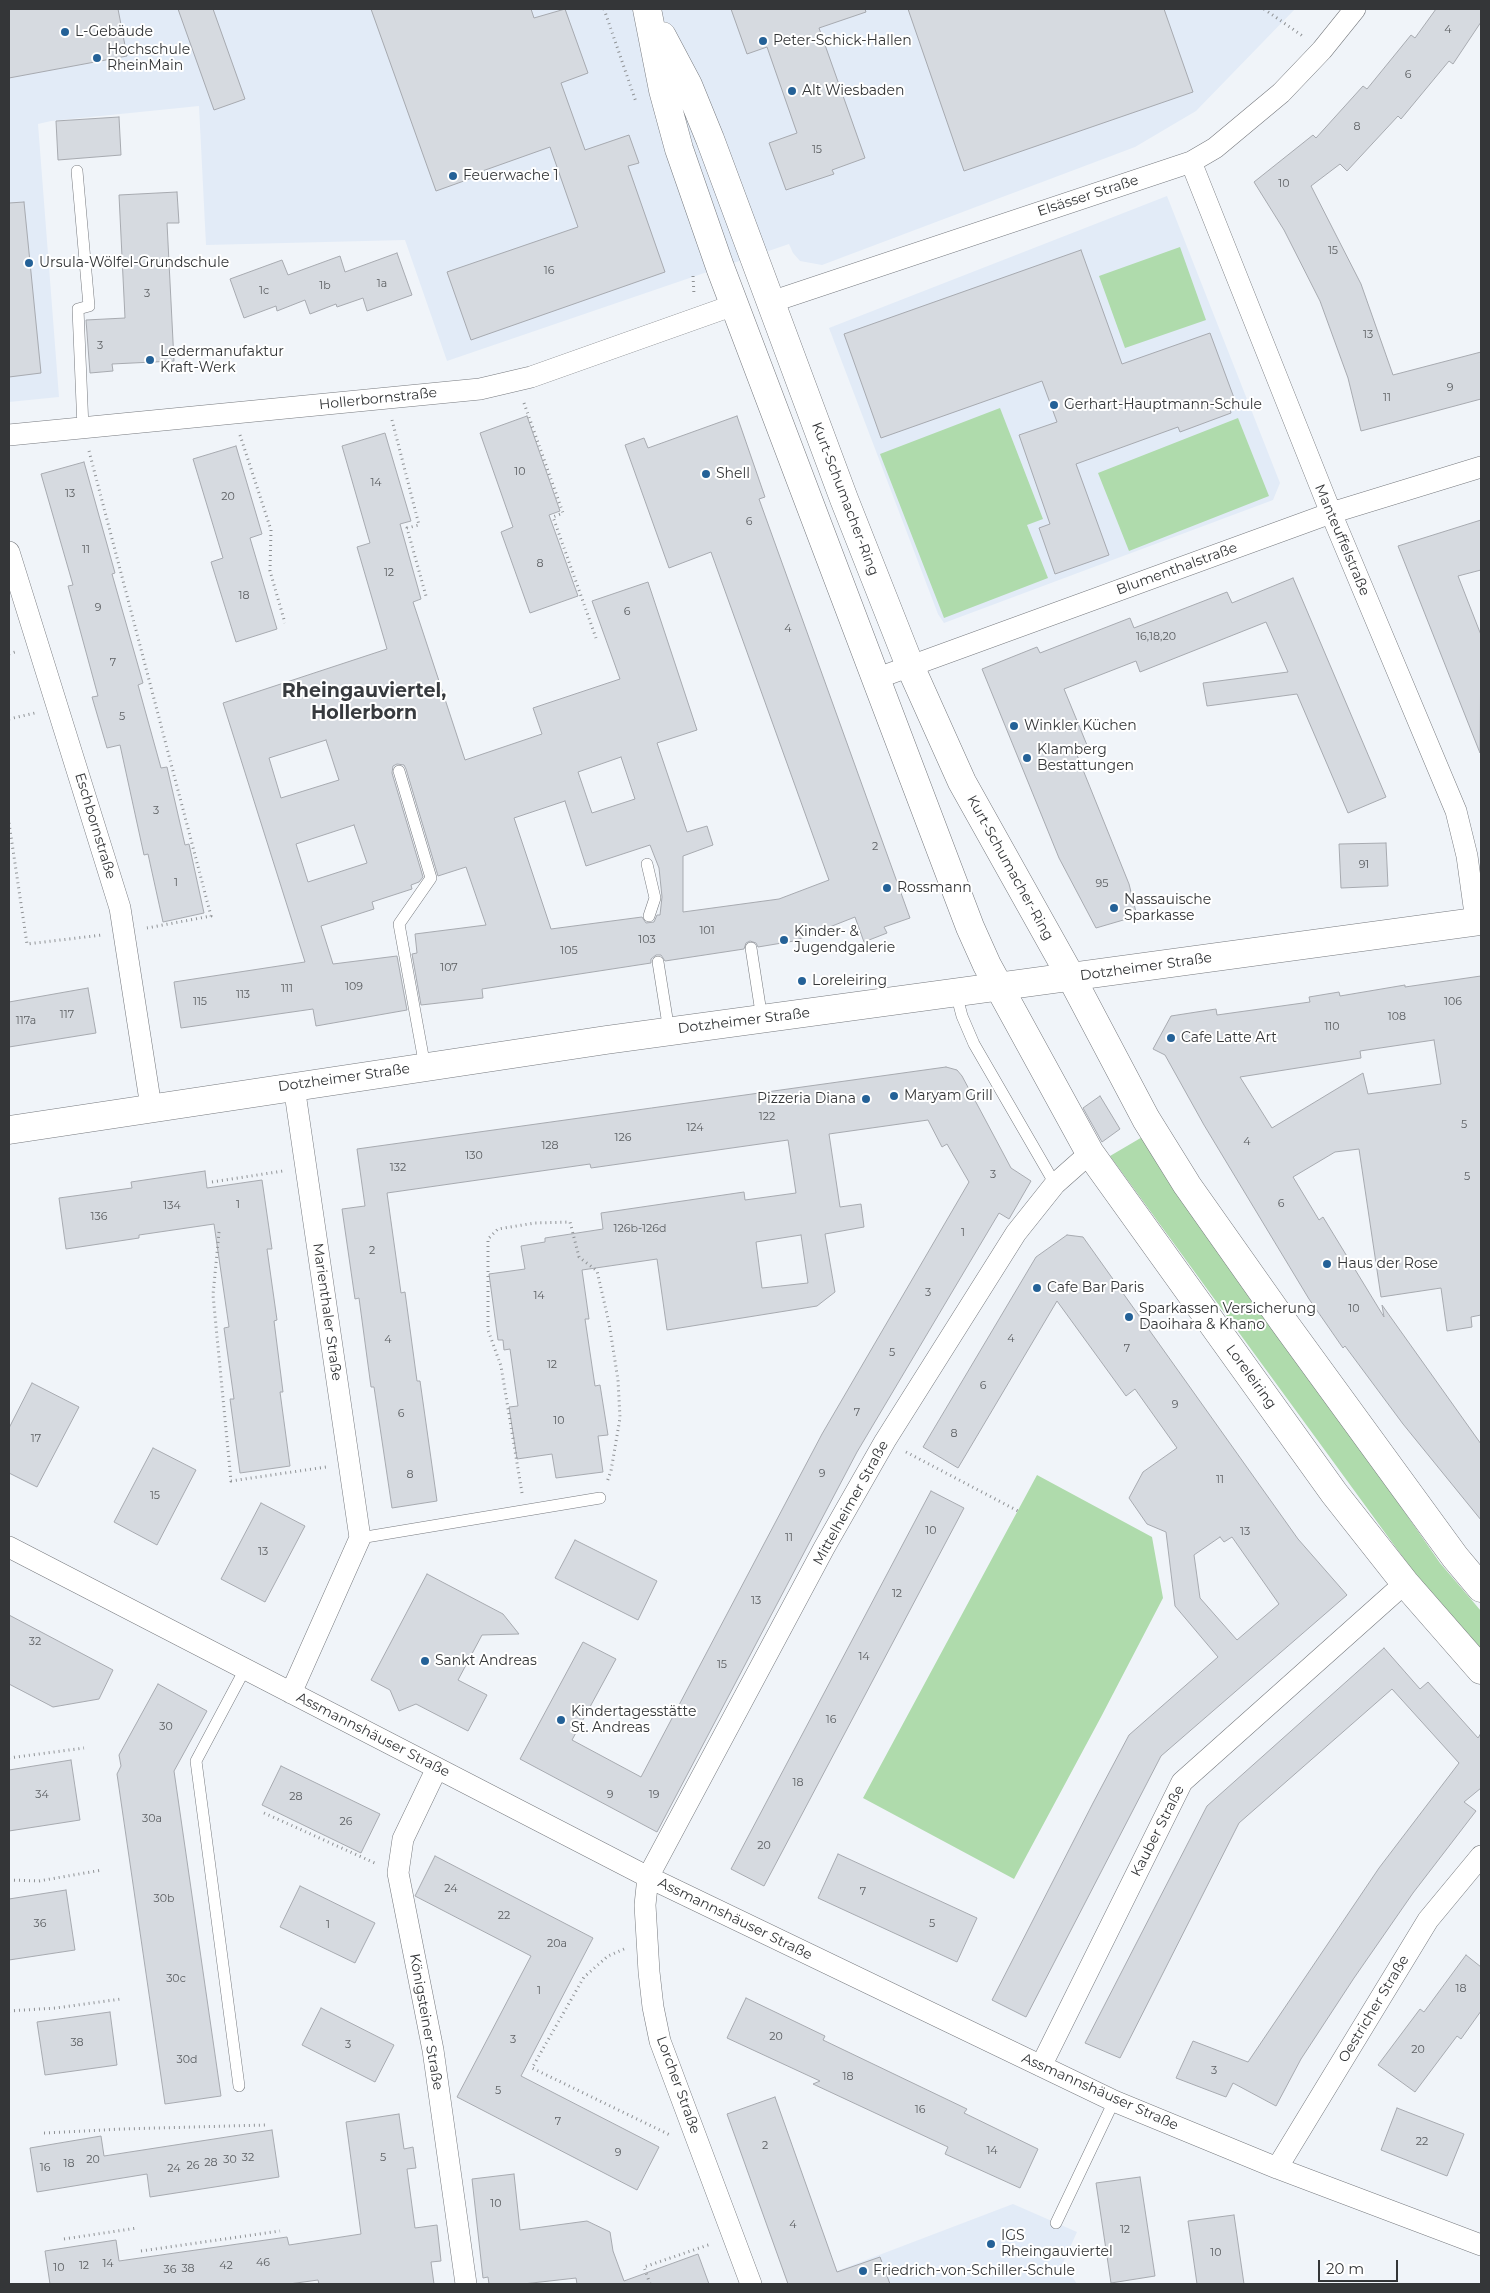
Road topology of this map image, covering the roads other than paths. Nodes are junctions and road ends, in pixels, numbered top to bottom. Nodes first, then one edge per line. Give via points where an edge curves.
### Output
1 (647, 9) edge
2 (1355, 9) edge
3 (1191, 162) junction
4 (76, 171) dead end
5 (771, 302) junction
6 (734, 305) junction
7 (83, 428) junction
8 (9, 436) edge
9 (1481, 467) edge
10 (1331, 513) junction
11 (9, 552) edge
12 (910, 666) junction
13 (876, 679) junction
14 (398, 771) dead end
15 (647, 864) dead end
16 (649, 916) dead end
17 (1478, 921) edge
18 (751, 948) dead end
19 (658, 962) dead end
20 (1071, 977) junction
21 (1000, 988) junction
22 (956, 993) junction
23 (762, 1019) junction
24 (669, 1031) junction
25 (425, 1066) junction
26 (294, 1086) junction
27 (151, 1108) junction
28 (9, 1130) edge
29 (1090, 1153) junction
30 (1055, 1184) junction
31 (600, 1498) road end
32 (360, 1538) junction
33 (9, 1547) edge
34 (1405, 1583) junction
35 (1481, 1588) edge
36 (245, 1669) junction
37 (1481, 1670) edge
38 (291, 1693) junction
39 (438, 1768) junction
40 (1481, 1856) edge
41 (648, 1877) junction
42 (1041, 2066) junction
43 (239, 2086) dead end
44 (1114, 2101) junction
45 (1277, 2168) junction
46 (1056, 2223) dead end
47 (1481, 2245) edge
48 (466, 2284) edge
49 (751, 2284) edge

1 - 5 main road, Kurt-Schumacher-Ring via 688,85
1 - 6 main road, Kurt-Schumacher-Ring via 679,149
2 - 3 street, Elsässer Straße via 1322,50 1281,92 1215,148
3 - 5 street, Elsässer Straße
3 - 10 street, Manteuffelstraße
4 - 7 lane via 89,306 78,309
5 - 12 main road, Kurt-Schumacher-Ring
6 - 7 street, Hollerbornstraße via 516,381 480,388
6 - 13 main road, Kurt-Schumacher-Ring
7 - 8 street, Hollerbornstraße
9 - 10 street, Blumenthalstraße
10 - 12 street, Blumenthalstraße
10 - 17 street, Manteuffelstraße via 1456,811
11 - 27 street, Eschbornstraße via 120,908
12 - 13 street, Blumenthalstraße
12 - 20 main road, Kurt-Schumacher-Ring via 962,782
13 - 21 main road, Kurt-Schumacher-Ring via 970,927
14 - 25 lane via 432,878 399,924
15 - 16 lane via 655,898
17 - 20 main road, Dotzheimer Straße
18 - 23 lane
19 - 24 lane
20 - 21 main road, Dotzheimer Straße
20 - 35 main road via 1146,1120 1187,1185 1455,1557
21 - 22 main road, Dotzheimer Straße
21 - 29 main road, Loreleiring
22 - 23 main road, Dotzheimer Straße
22 - 30 lane via 974,1044
23 - 24 main road, Dotzheimer Straße
24 - 25 main road, Dotzheimer Straße
25 - 26 main road, Dotzheimer Straße
26 - 27 main road, Dotzheimer Straße
26 - 32 street, Marienthaler Straße
27 - 28 main road, Dotzheimer Straße
29 - 30 street, Mittelheimer Straße
29 - 34 main road, Loreleiring via 1334,1492
30 - 41 street, Mittelheimer Straße via 1016,1232 885,1441
31 - 32 lane
32 - 38 street
33 - 36 street, Assmannshäuser Straße
34 - 37 main road, Loreleiring
34 - 42 street, Kauber Straße via 1182,1782
36 - 38 street, Assmannshäuser Straße
36 - 43 lane via 196,1761
38 - 39 street, Assmannshäuser Straße
39 - 41 street, Assmannshäuser Straße
39 - 48 street, Königsteiner Straße via 403,1839 398,1873 434,2050
40 - 45 street, Oestricher Straße via 1428,1920
41 - 42 street, Assmannshäuser Straße
41 - 49 street, Lorcher Straße via 646,1905 653,2007 660,2041
42 - 44 street, Assmannshäuser Straße
44 - 45 street, Assmannshäuser Straße
44 - 46 lane
45 - 47 street, Assmannshäuser Straße

